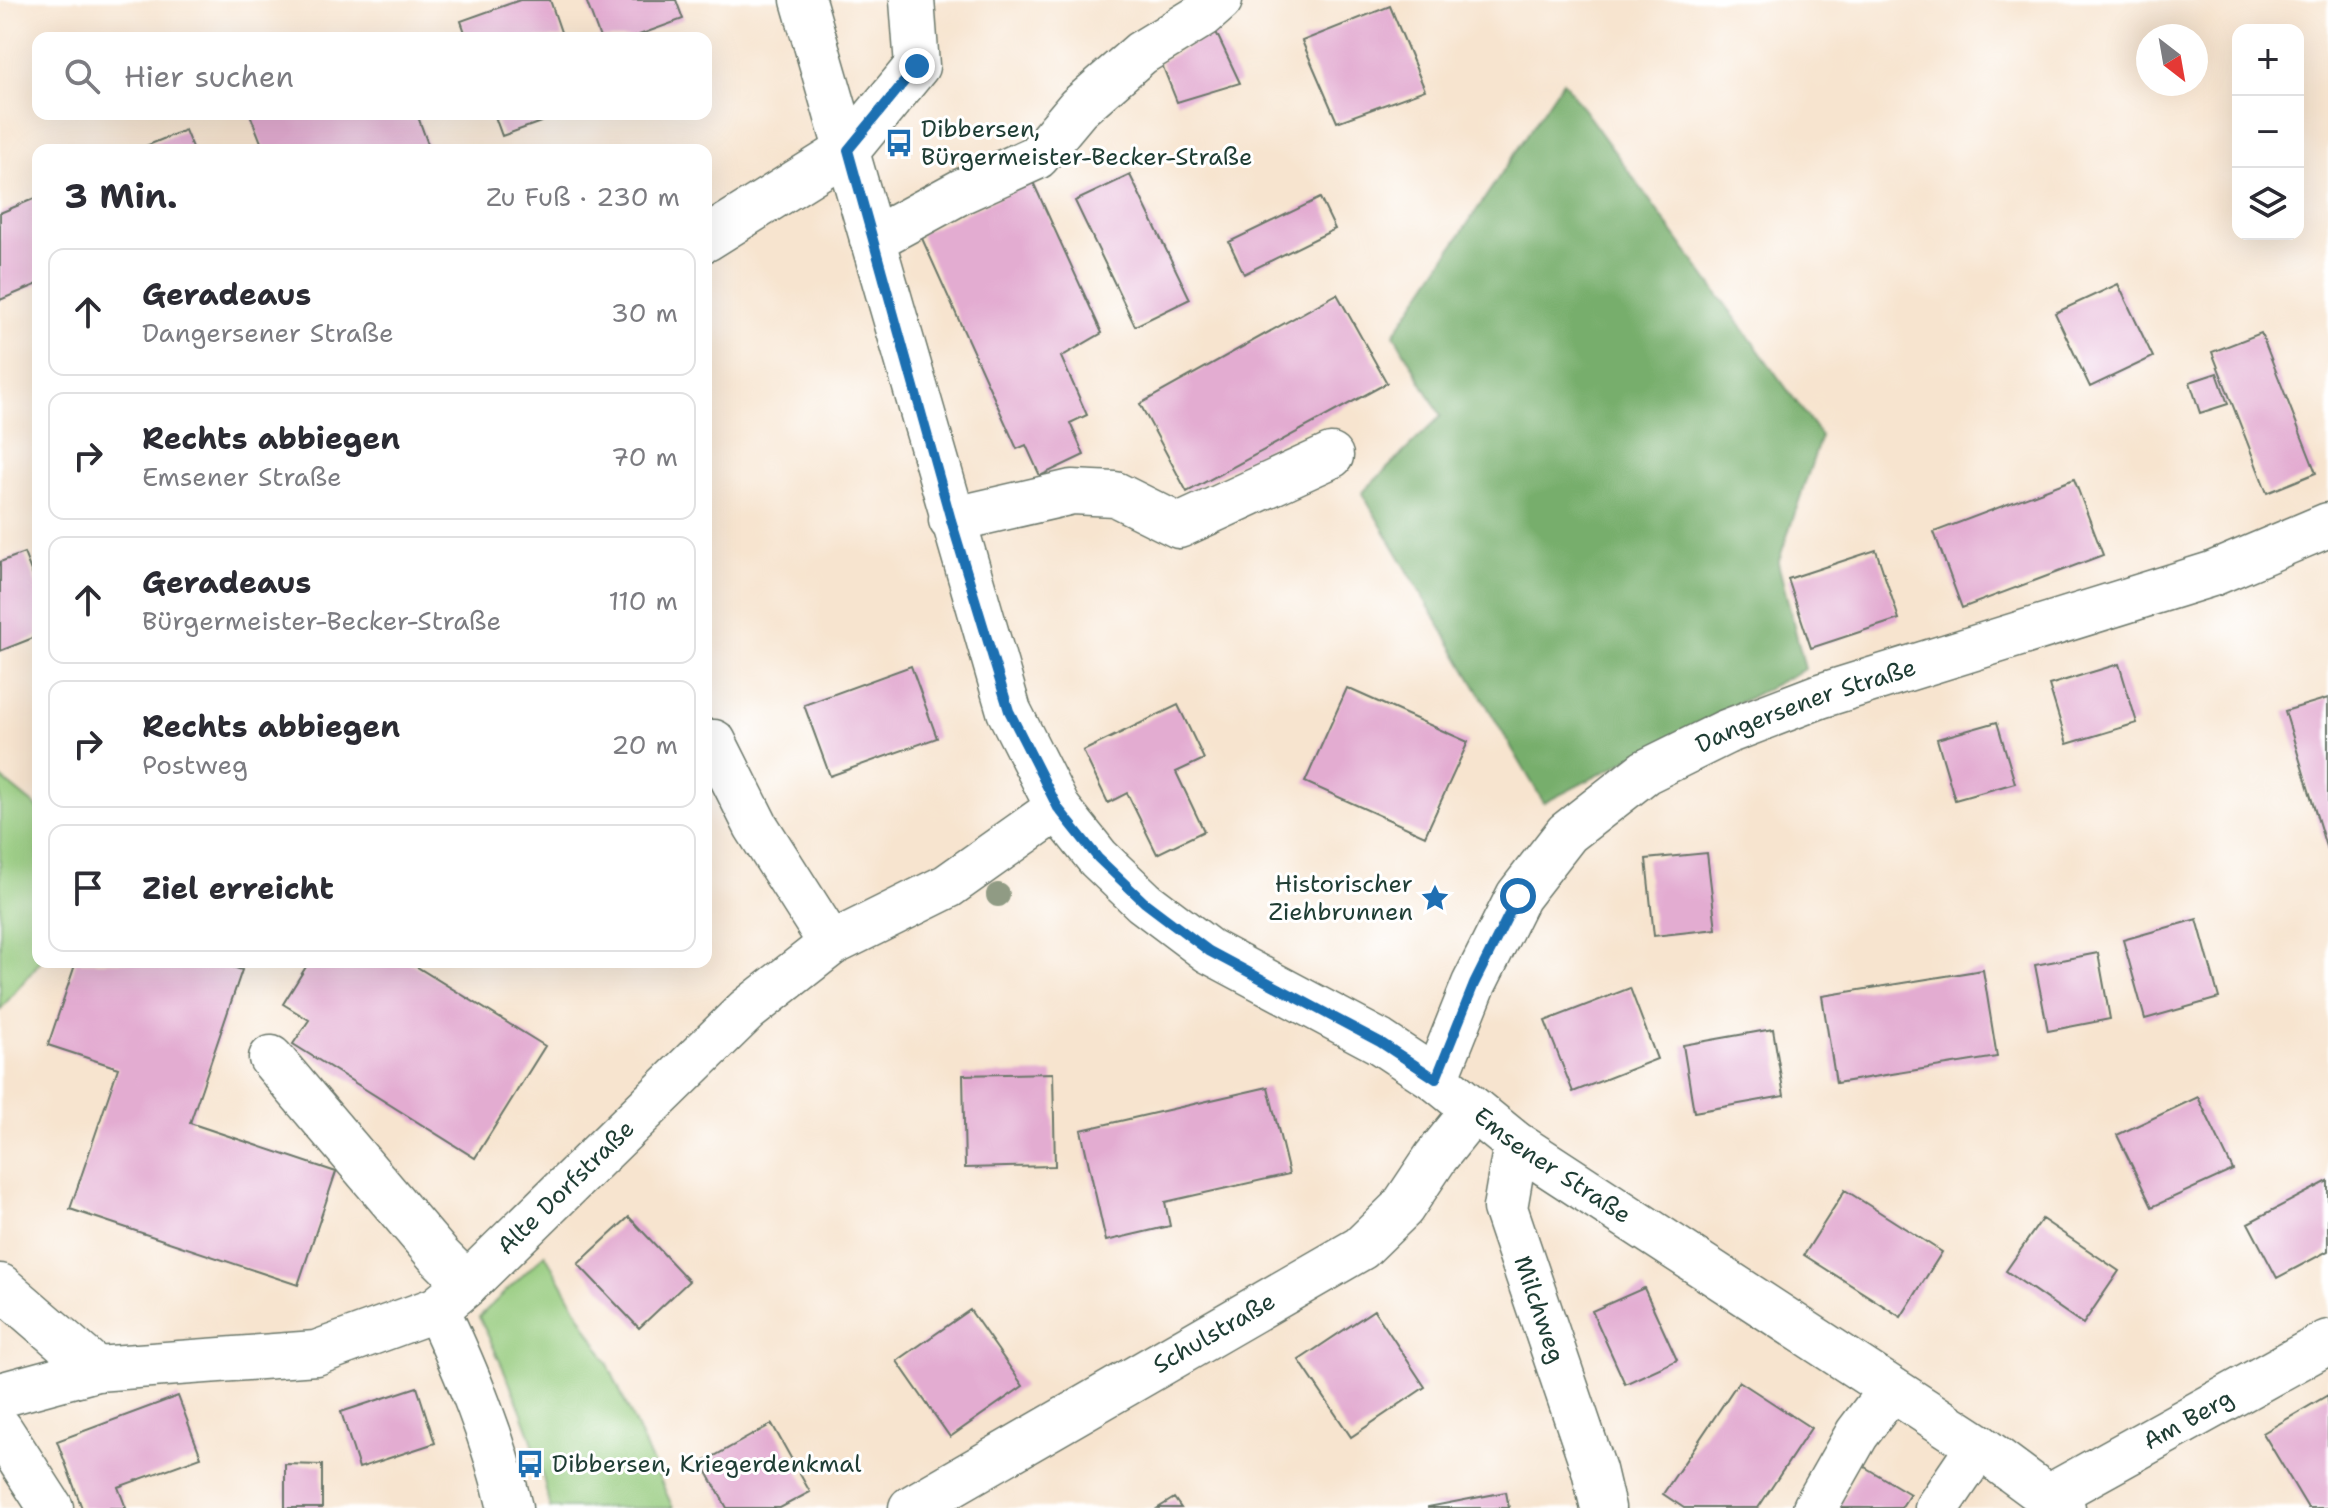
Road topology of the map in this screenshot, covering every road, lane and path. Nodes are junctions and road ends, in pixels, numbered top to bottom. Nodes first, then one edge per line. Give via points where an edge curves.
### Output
1 (803, 0) edge
2 (912, 0) edge
3 (1220, 0) edge
4 (848, 150) junction
5 (712, 235) edge
6 (872, 240) junction
7 (1331, 456) dead end
8 (951, 520) junction
9 (2328, 525) edge
10 (714, 742) dead end
11 (1058, 808) junction
12 (831, 944) junction
13 (271, 1058) dead end
14 (1436, 1079) junction
15 (1474, 1110) junction
16 (1516, 1144) junction
17 (0, 1286) edge
18 (452, 1296) junction
19 (2328, 1342) edge
20 (96, 1369) junction
21 (1891, 1389) junction
22 (0, 1395) edge
23 (0, 1429) edge
24 (1979, 1446) junction
25 (1598, 1489) edge
26 (2055, 1503) edge
27 (51, 1508) edge
28 (510, 1508) edge
29 (911, 1508) edge
30 (1815, 1508) edge
31 (1937, 1508) edge

1 - 4 street, Emsener Straße
2 - 4 street via 917,66
3 - 6 street via 1141,53 1078,108 1037,157
4 - 5 street
4 - 6 street, Emsener Straße
6 - 8 street, Emsener Straße
7 - 8 street via 1179,526 1115,494 1072,492
8 - 11 street, Emsener Straße via 1009,711
9 - 14 street, Dangersener Straße via 2212,574 1820,696 1726,732 1645,772 1567,833 1518,896 1474,984
10 - 12 street via 756,826
11 - 12 street, Alte Dorfstraße via 948,886
11 - 14 street, Emsener Straße via 1098,858 1144,902 1209,951 1380,1042
12 - 18 street, Alte Dorfstraße via 747,1010
13 - 18 street via 439,1256
14 - 15 street, Emsener Straße
15 - 16 street, Emsener Straße
15 - 29 street, Schulstraße via 1402,1208 1361,1248
16 - 21 street, Emsener Straße
16 - 25 street, Milchweg via 1505,1208
17 - 20 street
18 - 20 street, Alte Dorfstraße via 316,1353
18 - 28 street via 470,1378
19 - 26 street, Am Berg
20 - 22 street, Alte Dorfstraße
21 - 24 street, Emsener Straße
21 - 30 street via 1857,1434
23 - 27 street
24 - 26 street, Emsener Straße
24 - 31 street

